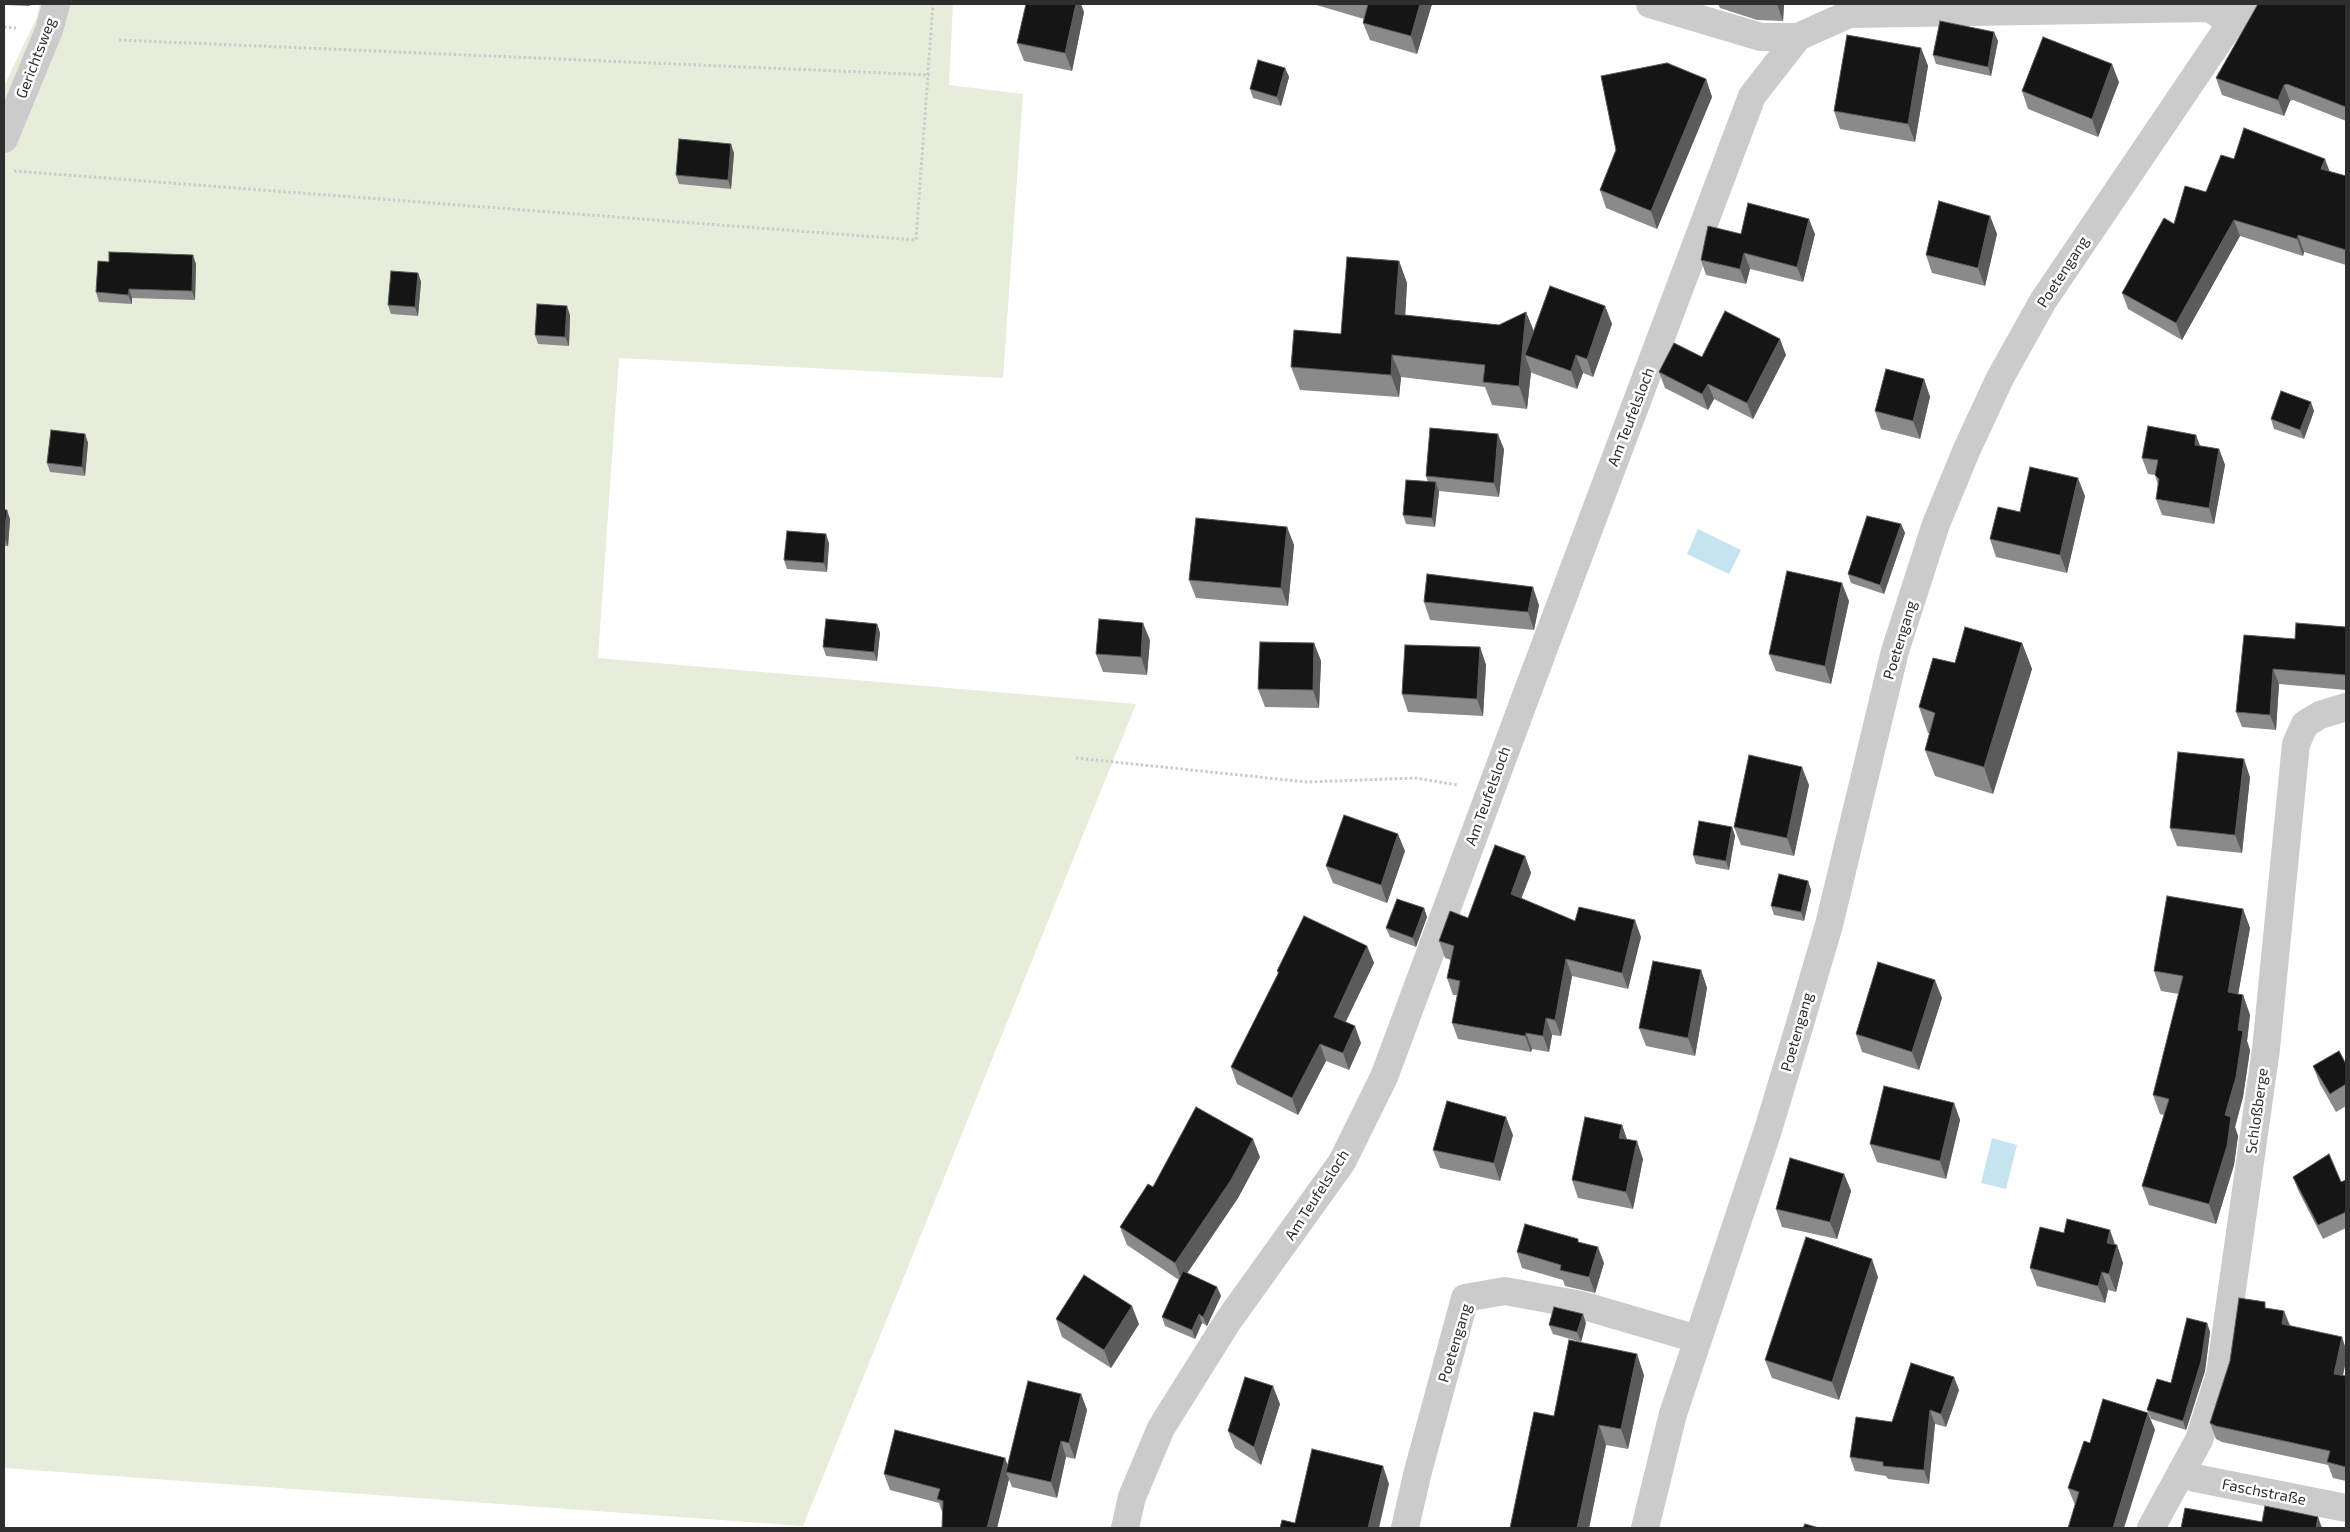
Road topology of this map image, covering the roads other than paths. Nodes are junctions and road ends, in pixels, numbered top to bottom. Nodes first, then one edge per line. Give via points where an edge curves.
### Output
1 (56, 4) edge
2 (1650, 4) edge
3 (2238, 13) edge
4 (1798, 37) junction
5 (4, 139) edge
6 (2346, 707) edge
7 (1697, 1339) junction
8 (2183, 1472) junction
9 (2346, 1508) edge
10 (1125, 1528) edge
11 (1405, 1528) edge
12 (1645, 1528) edge
13 (2151, 1528) edge

1 - 5 street, Gerichtsweg via 49,30
2 - 4 street, Am Teufelsloch via 1761,37
3 - 4 street, Am Teufelsloch via 2209,8 1849,14
3 - 7 street, Poetengang via 2043,301 2000,378 1936,524 1895,651 1829,925 1768,1130
4 - 10 street, Am Teufelsloch via 1752,96 1384,1078 1342,1162 1228,1322 1161,1428 1132,1497
6 - 8 street, Schloßberge via 2320,715 2305,724 2296,744 2266,1049 2224,1352 2205,1427
7 - 11 street, Poetengang via 1581,1305 1505,1291 1465,1298
7 - 12 street, Poetengang via 1673,1414
8 - 9 street, Faschstraße via 2195,1478
8 - 13 street, Schloßberge

